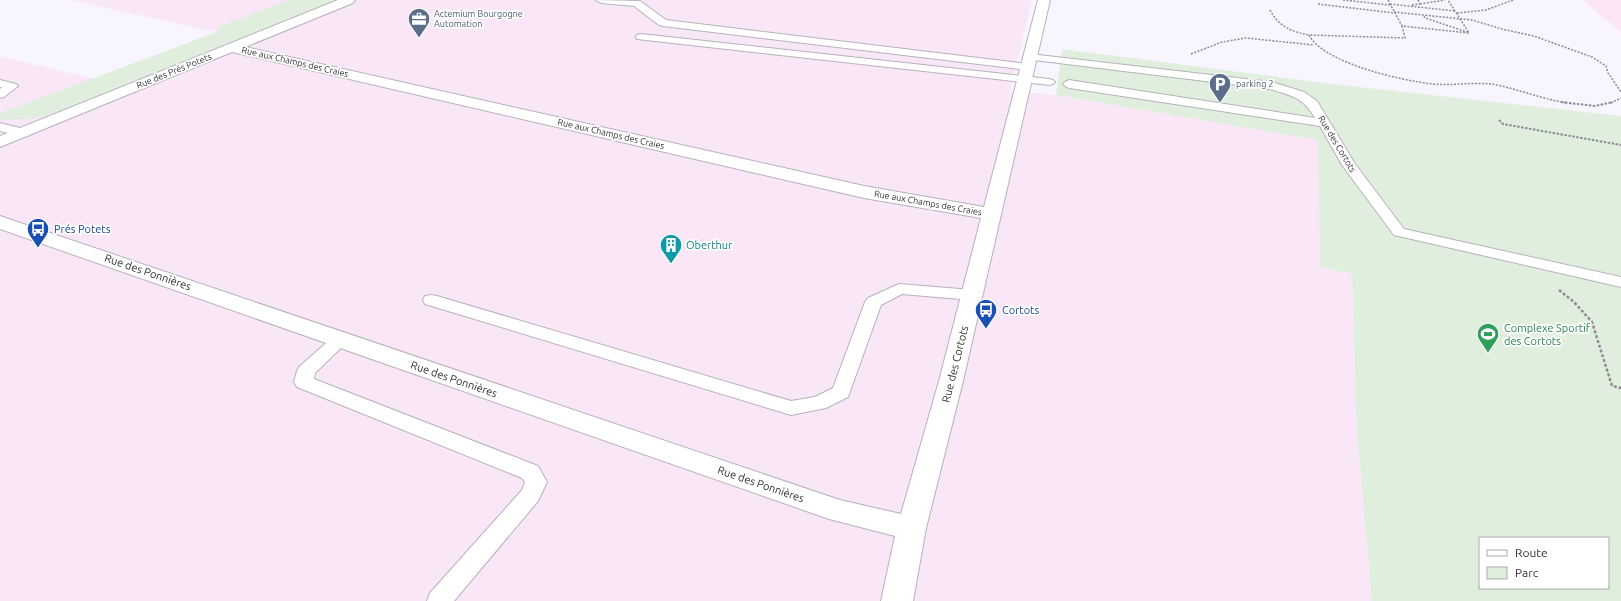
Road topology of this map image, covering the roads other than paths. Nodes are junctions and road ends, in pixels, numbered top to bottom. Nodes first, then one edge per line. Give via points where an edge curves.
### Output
1 (349, 0) edge
2 (601, 0) edge
3 (1044, 0) edge
4 (641, 37) dead end
5 (231, 48) junction
6 (1028, 68) junction
7 (1049, 82) dead end
8 (0, 83) edge
9 (1069, 84) dead end
10 (0, 94) edge
11 (1324, 123) junction
12 (0, 127) edge
13 (23, 133) junction
14 (0, 142) edge
15 (992, 214) junction
16 (0, 222) edge
17 (1621, 282) edge
18 (972, 295) junction
19 (432, 300) dead end
20 (340, 340) junction
21 (911, 528) junction
22 (439, 601) edge
23 (897, 601) edge

1 - 5 street, Rue des Prés Potets
2 - 6 lane via 637,3 663,22
3 - 6 street, Rue des Cortots
4 - 6 lane
5 - 13 street, Rue des Prés Potets
5 - 15 street, Rue aux Champs des Craies via 864,192
6 - 7 lane
6 - 11 lane, Rue des Cortots via 1272,86 1300,95 1314,104
6 - 15 street, Rue des Cortots
8 - 10 lane via 12,86
9 - 11 lane
11 - 17 lane, Rue des Cortots via 1349,165 1399,232
12 - 13 lane
13 - 14 street, Rue des Prés Potets
15 - 18 street, Rue des Cortots
16 - 20 street, Rue des Ponnières
18 - 19 lane via 899,289 874,302 841,392 819,403 791,408
18 - 21 street, Rue des Cortots
20 - 21 street, Rue des Ponnières via 839,511
20 - 22 lane via 306,371 304,382 530,472 536,482 530,495
21 - 23 street, Rue des Cortots

